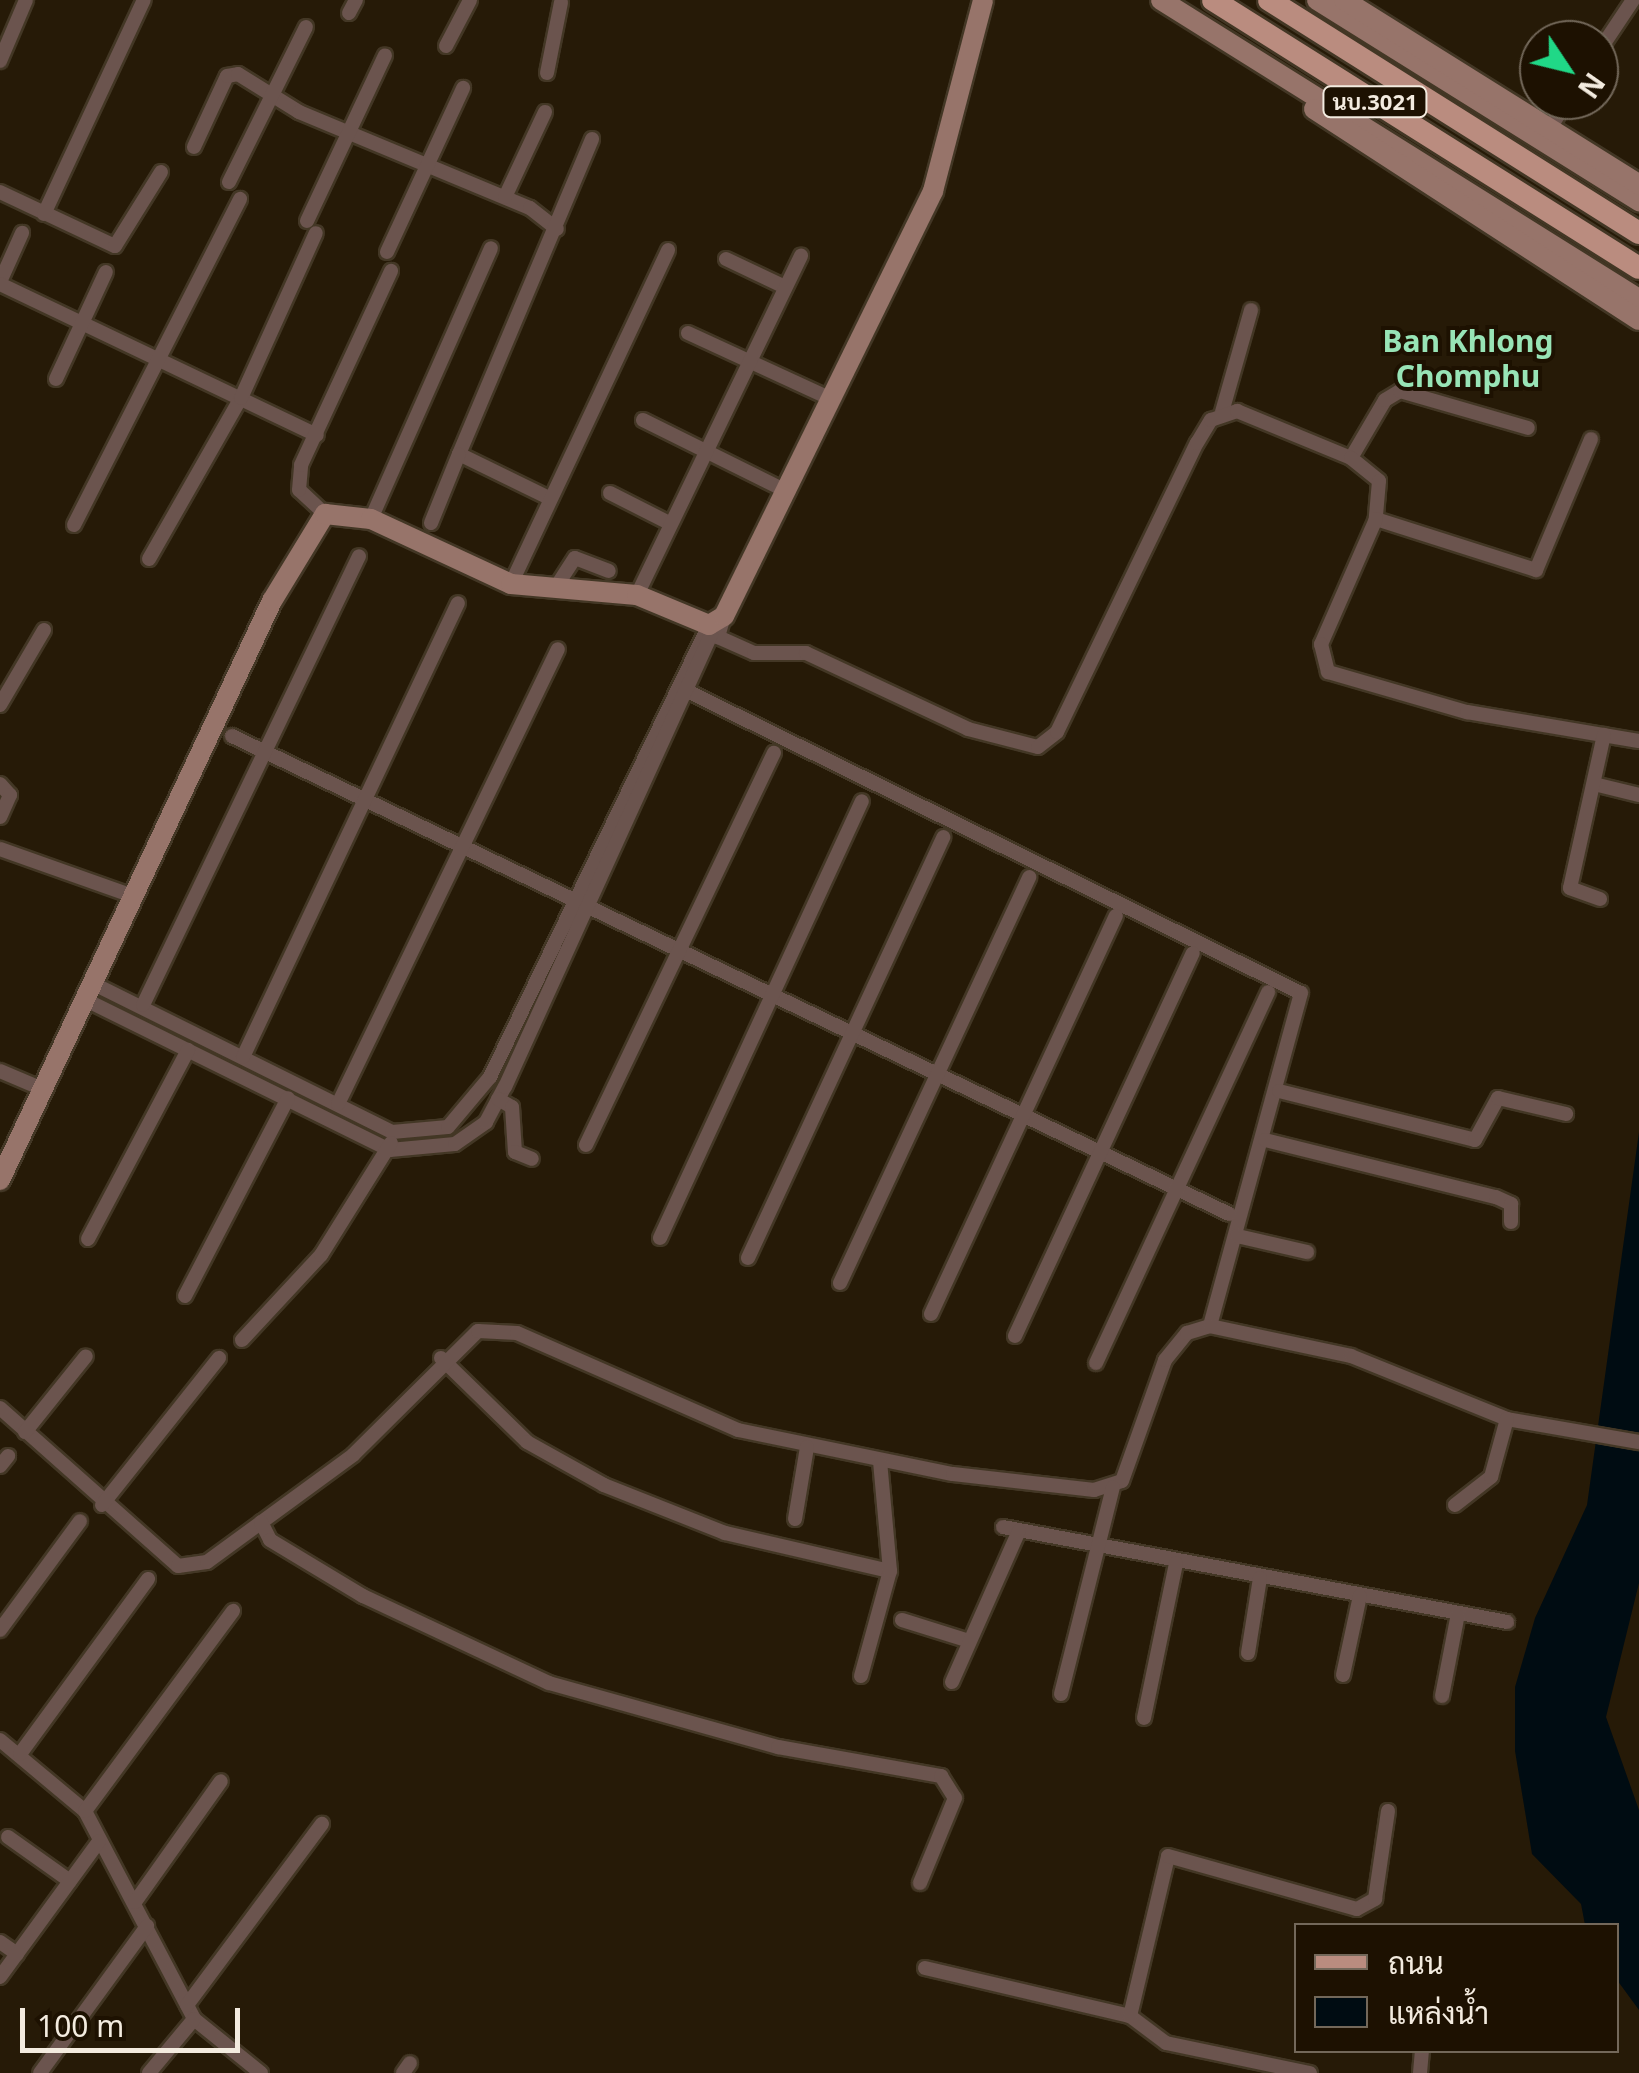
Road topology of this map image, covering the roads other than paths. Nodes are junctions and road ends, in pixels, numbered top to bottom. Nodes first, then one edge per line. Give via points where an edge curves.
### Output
1 (26, 0) edge
2 (144, 0) edge
3 (470, 0) edge
4 (983, 0) edge
5 (1161, 0) edge
6 (1213, 0) edge
7 (1269, 0) edge
8 (1317, 0) edge
9 (1344, 0) edge
10 (1633, 0) edge
11 (564, 1) edge
12 (1619, 21) edge
13 (1204, 26) junction
14 (306, 27) dead end
15 (446, 46) dead end
16 (385, 55) dead end
17 (0, 62) edge
18 (547, 73) dead end
19 (463, 88) dead end
20 (272, 97) junction
21 (545, 112) dead end
22 (1555, 120) edge
23 (1551, 126) junction
24 (349, 132) junction
25 (592, 139) dead end
26 (194, 147) dead end
27 (427, 165) junction
28 (161, 172) dead end
29 (229, 182) dead end
30 (1639, 184) edge
31 (0, 192) edge
32 (505, 198) junction
33 (240, 199) dead end
34 (1639, 201) edge
35 (1530, 212) junction
36 (44, 214) junction
37 (557, 229) junction
38 (22, 233) dead end
39 (1639, 233) edge
40 (491, 248) dead end
41 (668, 250) dead end
42 (387, 252) dead end
43 (801, 256) dead end
44 (726, 259) dead end
45 (1639, 268) edge
46 (391, 271) dead end
47 (106, 272) dead end
48 (0, 283) edge
49 (786, 288) junction
50 (1639, 299) edge
51 (1251, 310) dead end
52 (1639, 320) edge
53 (82, 324) junction
54 (688, 333) dead end
55 (749, 360) junction
56 (165, 362) junction
57 (56, 379) dead end
58 (241, 398) junction
59 (829, 398) junction
60 (1222, 412) junction
61 (644, 420) dead end
62 (1528, 428) dead end
63 (316, 435) junction
64 (1591, 439) dead end
65 (706, 451) junction
66 (459, 454) junction
67 (1351, 458) junction
68 (784, 490) junction
69 (610, 493) dead end
70 (547, 497) junction
71 (325, 514) junction
72 (371, 519) junction
73 (1376, 519) junction
74 (431, 523) dead end
75 (671, 524) junction
76 (74, 525) dead end
77 (359, 556) dead end
78 (149, 559) dead end
79 (609, 571) dead end
80 (511, 584) junction
81 (554, 590) junction
82 (637, 595) junction
83 (458, 603) dead end
84 (714, 628) junction
85 (44, 630) dead end
86 (558, 649) dead end
87 (685, 692) junction
88 (0, 706) edge
89 (232, 736) dead end
90 (1604, 736) junction
91 (1639, 741) edge
92 (264, 750) junction
93 (774, 753) dead end
94 (0, 784) edge
95 (1594, 784) junction
96 (1639, 795) edge
97 (365, 797) junction
98 (862, 801) dead end
99 (0, 817) edge
100 (942, 837) dead end
101 (463, 846) junction
102 (0, 849) edge
103 (1029, 877) dead end
104 (133, 896) junction
105 (1600, 899) dead end
106 (574, 902) junction
107 (590, 908) junction
108 (1116, 916) dead end
109 (680, 950) junction
110 (1193, 953) dead end
111 (88, 991) junction
112 (1268, 992) dead end
113 (772, 996) junction
114 (143, 1004) junction
115 (851, 1034) junction
116 (188, 1050) junction
117 (243, 1057) junction
118 (0, 1070) edge
119 (936, 1076) junction
120 (40, 1088) junction
121 (1279, 1091) junction
122 (288, 1098) junction
123 (498, 1099) junction
124 (338, 1104) junction
125 (1566, 1114) dead end
126 (1023, 1116) junction
127 (392, 1132) junction
128 (1265, 1140) junction
129 (586, 1145) dead end
130 (390, 1150) junction
131 (1100, 1152) junction
132 (532, 1159) dead end
133 (0, 1180) edge
134 (1176, 1190) junction
135 (1229, 1214) dead end
136 (1511, 1222) dead end
137 (1238, 1236) junction
138 (660, 1238) dead end
139 (88, 1239) dead end
140 (1307, 1252) dead end
141 (748, 1258) dead end
142 (840, 1284) dead end
143 (185, 1296) dead end
144 (931, 1314) dead end
145 (1210, 1326) junction
146 (1016, 1336) dead end
147 (242, 1340) dead end
148 (86, 1356) dead end
149 (220, 1358) dead end
150 (442, 1358) junction
151 (1096, 1364) dead end
152 (0, 1408) edge
153 (1507, 1419) junction
154 (25, 1432) junction
155 (1639, 1442) edge
156 (807, 1447) junction
157 (880, 1461) junction
158 (1113, 1488) junction
159 (102, 1505) junction
160 (1455, 1505) dead end
161 (795, 1519) dead end
162 (80, 1521) dead end
163 (260, 1522) junction
164 (1097, 1549) junction
165 (1176, 1564) junction
166 (890, 1571) junction
167 (1260, 1578) junction
168 (148, 1579) dead end
169 (1360, 1596) junction
170 (233, 1612) dead end
171 (1458, 1614) junction
172 (902, 1620) dead end
173 (1507, 1622) dead end
174 (0, 1630) edge
175 (969, 1642) junction
176 (1248, 1653) dead end
177 (1344, 1675) dead end
178 (861, 1676) dead end
179 (952, 1682) dead end
180 (1061, 1694) dead end
181 (1442, 1696) dead end
182 (1144, 1718) dead end
183 (2, 1745) edge
184 (20, 1754) junction
185 (220, 1781) dead end
186 (84, 1811) junction
187 (1388, 1811) dead end
188 (322, 1824) dead end
189 (8, 1836) dead end
190 (99, 1841) junction
191 (70, 1881) junction
192 (920, 1883) dead end
193 (135, 1902) junction
194 (146, 1926) junction
195 (0, 1942) edge
196 (16, 1954) junction
197 (925, 1968) dead end
198 (0, 1977) edge
199 (191, 2012) junction
200 (1130, 2016) junction
201 (40, 2073) edge
202 (149, 2073) edge
203 (261, 2073) edge
204 (1310, 2073) edge

1 - 17 street
2 - 36 street
3 - 15 street
4 - 59 main road via 933,191
5 - 13 main road, นบ.3021
6 - 35 main road, นบ.3021
7 - 39 main road, นบ.3021
8 - 34 main road, นบ.3021
9 - 23 main road
10 - 12 street
11 - 18 street
13 - 35 main road, นบ.3021
13 - 52 main road via 1275,84
14 - 20 street
16 - 24 street
19 - 27 street
20 - 24 street
20 - 26 street via 238,74 227,76
20 - 29 street
21 - 32 street
22 - 23 street
23 - 30 main road
24 - 27 street
24 - 58 street
25 - 37 street
27 - 32 street
27 - 42 street
28 - 36 street via 122,244
31 - 36 street
32 - 37 street
33 - 56 street
35 - 45 main road, นบ.3021
35 - 50 main road, นบ.3021
37 - 66 street
38 - 48 street
40 - 72 street
41 - 70 street
43 - 49 street
44 - 49 street
46 - 63 street
47 - 53 street
48 - 53 street
49 - 55 street
51 - 60 street
53 - 56 street
53 - 57 street
54 - 55 street
55 - 59 street
55 - 65 street
56 - 58 street
56 - 76 street
58 - 63 street
58 - 78 street
59 - 68 main road
60 - 67 street
60 - 84 street via 1197,442 1056,732 1038,747 968,729 806,653 768,657
61 - 65 street
62 - 67 street via 1400,392 1385,400
63 - 71 street via 297,479
64 - 73 street via 1536,570
65 - 68 street
65 - 75 street
66 - 70 street
66 - 74 street
67 - 73 street via 1378,480
68 - 84 main road
69 - 75 street
70 - 80 street
71 - 72 main road
71 - 104 main road via 305,534
72 - 80 main road
73 - 90 street via 1321,644 1328,672 1467,712
75 - 82 street
77 - 92 street
79 - 81 street via 575,558
80 - 81 main road
81 - 82 main road
82 - 84 main road
83 - 97 street
84 - 87 street
85 - 88 street
86 - 101 street
87 - 106 street
87 - 107 street
87 - 121 street via 1294,987 1303,1003
89 - 92 street
90 - 91 street
90 - 95 street
92 - 97 street
92 - 114 street
93 - 109 street
94 - 99 street via 10,795
95 - 96 street
95 - 105 street via 1570,888
97 - 101 street
97 - 117 street
98 - 113 street
100 - 115 street
101 - 106 street
101 - 124 street
102 - 104 street
103 - 119 street
104 - 111 main road
106 - 107 street
106 - 127 street via 472,1107 448,1126
107 - 109 street
107 - 123 street
108 - 126 street
109 - 113 street
109 - 129 street
110 - 131 street
111 - 114 street
111 - 116 street
111 - 120 main road
112 - 134 street
113 - 115 street
113 - 138 street
114 - 117 street
115 - 119 street
115 - 141 street
116 - 122 street
116 - 139 street
117 - 124 street
118 - 120 street
119 - 126 street
119 - 142 street
120 - 133 main road
121 - 125 street via 1475,1140 1498,1098
121 - 128 street
122 - 130 street
122 - 143 street
123 - 130 street via 455,1144
123 - 132 street via 512,1108 515,1152
124 - 127 street
126 - 131 street
126 - 144 street
127 - 130 street
128 - 136 street via 1496,1197 1511,1204
128 - 137 street
130 - 147 street via 320,1255
131 - 134 street
131 - 146 street
134 - 135 street
134 - 151 street
137 - 140 street
137 - 145 street
145 - 153 street via 1352,1356
145 - 158 street via 1187,1334 1165,1360 1133,1463
148 - 154 street
149 - 159 street
150 - 156 street via 478,1331 502,1329 694,1416
150 - 163 street via 378,1435
150 - 166 street via 527,1442 604,1485 725,1533
152 - 154 street
153 - 155 street
153 - 160 street via 1490,1477
154 - 159 street
156 - 157 street
156 - 161 street
157 - 158 street
157 - 166 street
158 - 164 street
159 - 163 street via 178,1566 207,1562
162 - 174 street
163 - 192 street via 270,1540 364,1596 549,1683 778,1747 942,1776 955,1798
164 - 165 street
164 - 175 street via 1011,1529
164 - 180 street
165 - 167 street
165 - 182 street
166 - 178 street
167 - 169 street
167 - 176 street
168 - 184 street
169 - 171 street
169 - 177 street
170 - 186 street
171 - 173 street
171 - 181 street
172 - 175 street
175 - 179 street
183 - 184 street
184 - 186 street
185 - 193 street
186 - 190 street
187 - 200 street via 1375,1899 1357,1909 1168,1856
188 - 199 street
189 - 191 street
190 - 191 street
190 - 193 street
191 - 196 street
193 - 194 street
194 - 199 street
194 - 201 street
195 - 196 street
196 - 198 street
197 - 200 street
199 - 202 street
199 - 203 street
200 - 204 street via 1166,2042

